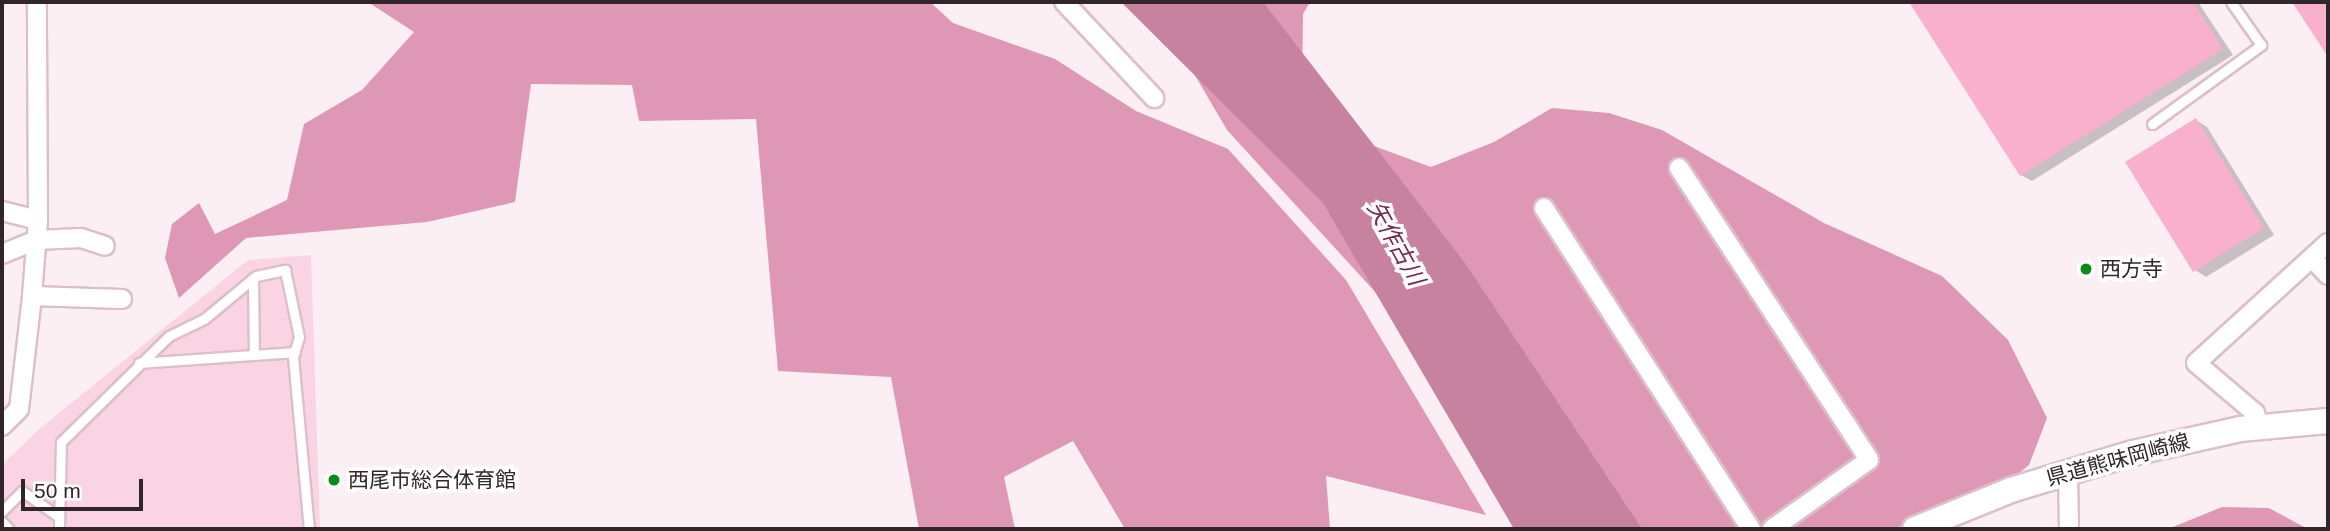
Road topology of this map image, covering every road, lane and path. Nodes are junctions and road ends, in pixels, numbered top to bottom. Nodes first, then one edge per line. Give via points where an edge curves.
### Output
1 (37, 2) edge
2 (1064, 2) edge
3 (2231, 2) edge
4 (1154, 98) dead end
5 (2152, 124) dead end
6 (1679, 168) dead end
7 (1544, 208) dead end
8 (2, 211) edge
9 (38, 220) junction
10 (36, 240) junction
11 (2328, 243) edge
12 (105, 246) dead end
13 (2, 254) edge
14 (2312, 258) junction
15 (2328, 275) edge
16 (253, 278) junction
17 (32, 296) junction
18 (122, 299) dead end
19 (295, 352) junction
20 (254, 355) junction
21 (139, 363) junction
22 (2328, 421) edge
23 (2, 426) edge
24 (2259, 427) junction
25 (2068, 471) junction
26 (2, 511) edge
27 (59, 517) junction
28 (2, 522) edge
29 (9, 529) edge
30 (59, 529) edge
31 (309, 529) edge
32 (1751, 529) edge
33 (1772, 529) edge
34 (1915, 529) edge
35 (2069, 529) edge

1 - 9 street
2 - 4 street
3 - 5 lane via 2260,45
6 - 33 street via 1869,460
7 - 32 street
8 - 9 street
9 - 10 street
10 - 12 street via 81,238
10 - 13 street
10 - 17 street
11 - 14 street
14 - 15 street
14 - 24 street via 2196,363 2255,413
16 - 19 lane via 285,270 299,337
16 - 20 lane
16 - 21 lane
17 - 18 street
17 - 23 street via 19,409
19 - 20 lane
19 - 31 lane
20 - 21 lane
21 - 27 lane via 61,442
22 - 24 main road, 県道熊味岡崎線
24 - 25 main road, 県道熊味岡崎線
25 - 34 main road, 県道熊味岡崎線
25 - 35 street
26 - 27 lane via 22,491
27 - 30 lane
28 - 29 lane

